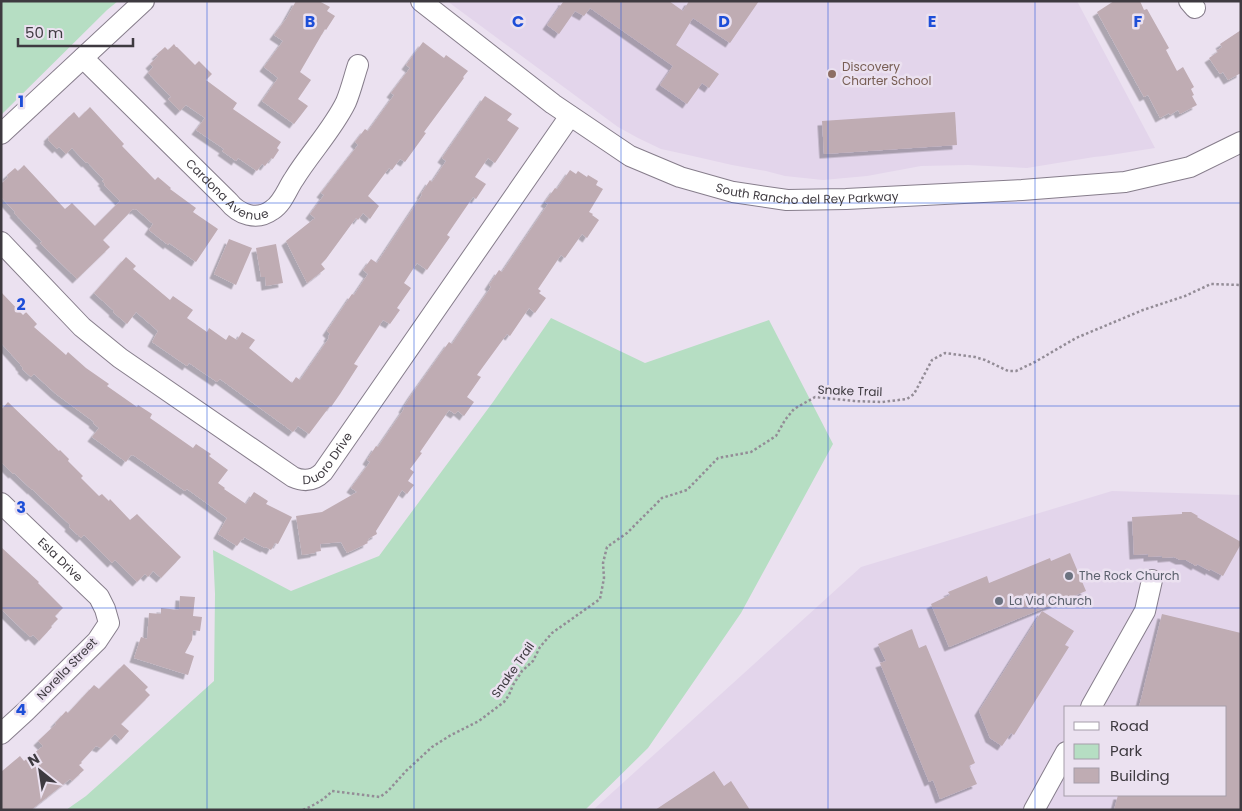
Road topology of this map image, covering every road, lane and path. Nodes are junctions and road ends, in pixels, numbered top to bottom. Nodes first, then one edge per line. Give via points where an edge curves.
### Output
1 (144, 1) edge
2 (421, 1) edge
3 (83, 58) junction
4 (358, 65) dead end
5 (570, 116) junction
6 (1, 134) edge
7 (1241, 142) edge
8 (1, 242) edge
9 (1241, 285) edge
10 (1, 503) edge
11 (1152, 580) dead end
12 (108, 623) joint
13 (1092, 706) edge
14 (1, 734) edge
15 (1064, 756) edge
16 (303, 810) edge
17 (1034, 810) edge

1 - 3 street
2 - 5 street, South Rancho del Rey Parkway
3 - 4 street, Cardona Avenue via 233,208 256,216 278,206 346,102
3 - 6 street
5 - 7 street, South Rancho del Rey Parkway via 630,156 680,177 733,192 787,200 1022,190 1125,182 1190,167
5 - 8 street, Duoro Drive via 323,472 312,480 293,477 120,358 82,326
9 - 16 path, Snake Trail via 1211,284 1076,338 1016,371 1008,371 975,357 945,354 932,360 914,394 907,399 882,402 815,397 794,409 776,436 751,452 718,458 687,490 662,498 628,534 607,547 600,599 552,633 522,671 509,695 494,710 432,746 380,798 332,791
10 - 12 street, Esla Drive via 100,597
11 - 13 street via 1145,611
12 - 14 street, Norella Street via 97,641
15 - 17 street

